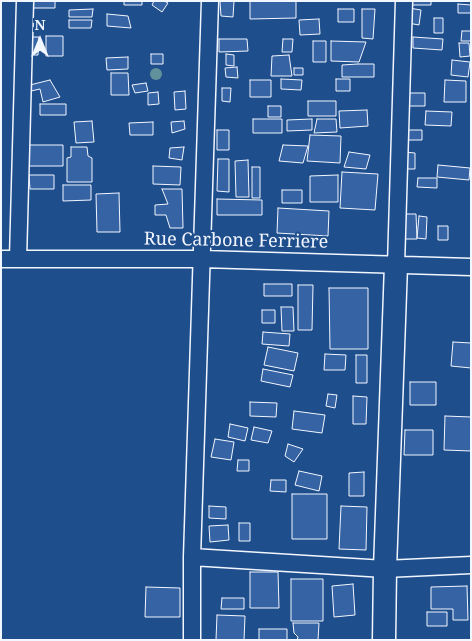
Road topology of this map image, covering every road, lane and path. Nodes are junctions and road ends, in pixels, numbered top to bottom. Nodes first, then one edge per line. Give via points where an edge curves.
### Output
1 (25, 1) edge
2 (210, 1) edge
3 (404, 1) edge
4 (1, 259) edge
5 (18, 259) junction
6 (202, 259) junction
7 (396, 266) junction
8 (471, 267) edge
9 (192, 557) junction
10 (471, 565) edge
11 (385, 569) junction
12 (192, 640) edge
13 (384, 640) edge

1 - 5 street
2 - 6 street
3 - 7 street
4 - 5 street, Rue Carbone Ferriere
5 - 6 street, Rue Carbone Ferriere
6 - 7 street, Rue Carbone Ferriere
6 - 9 street
7 - 8 street, Rue Carbone Ferriere
7 - 11 street
9 - 11 street
9 - 12 street
10 - 11 street
11 - 13 street

